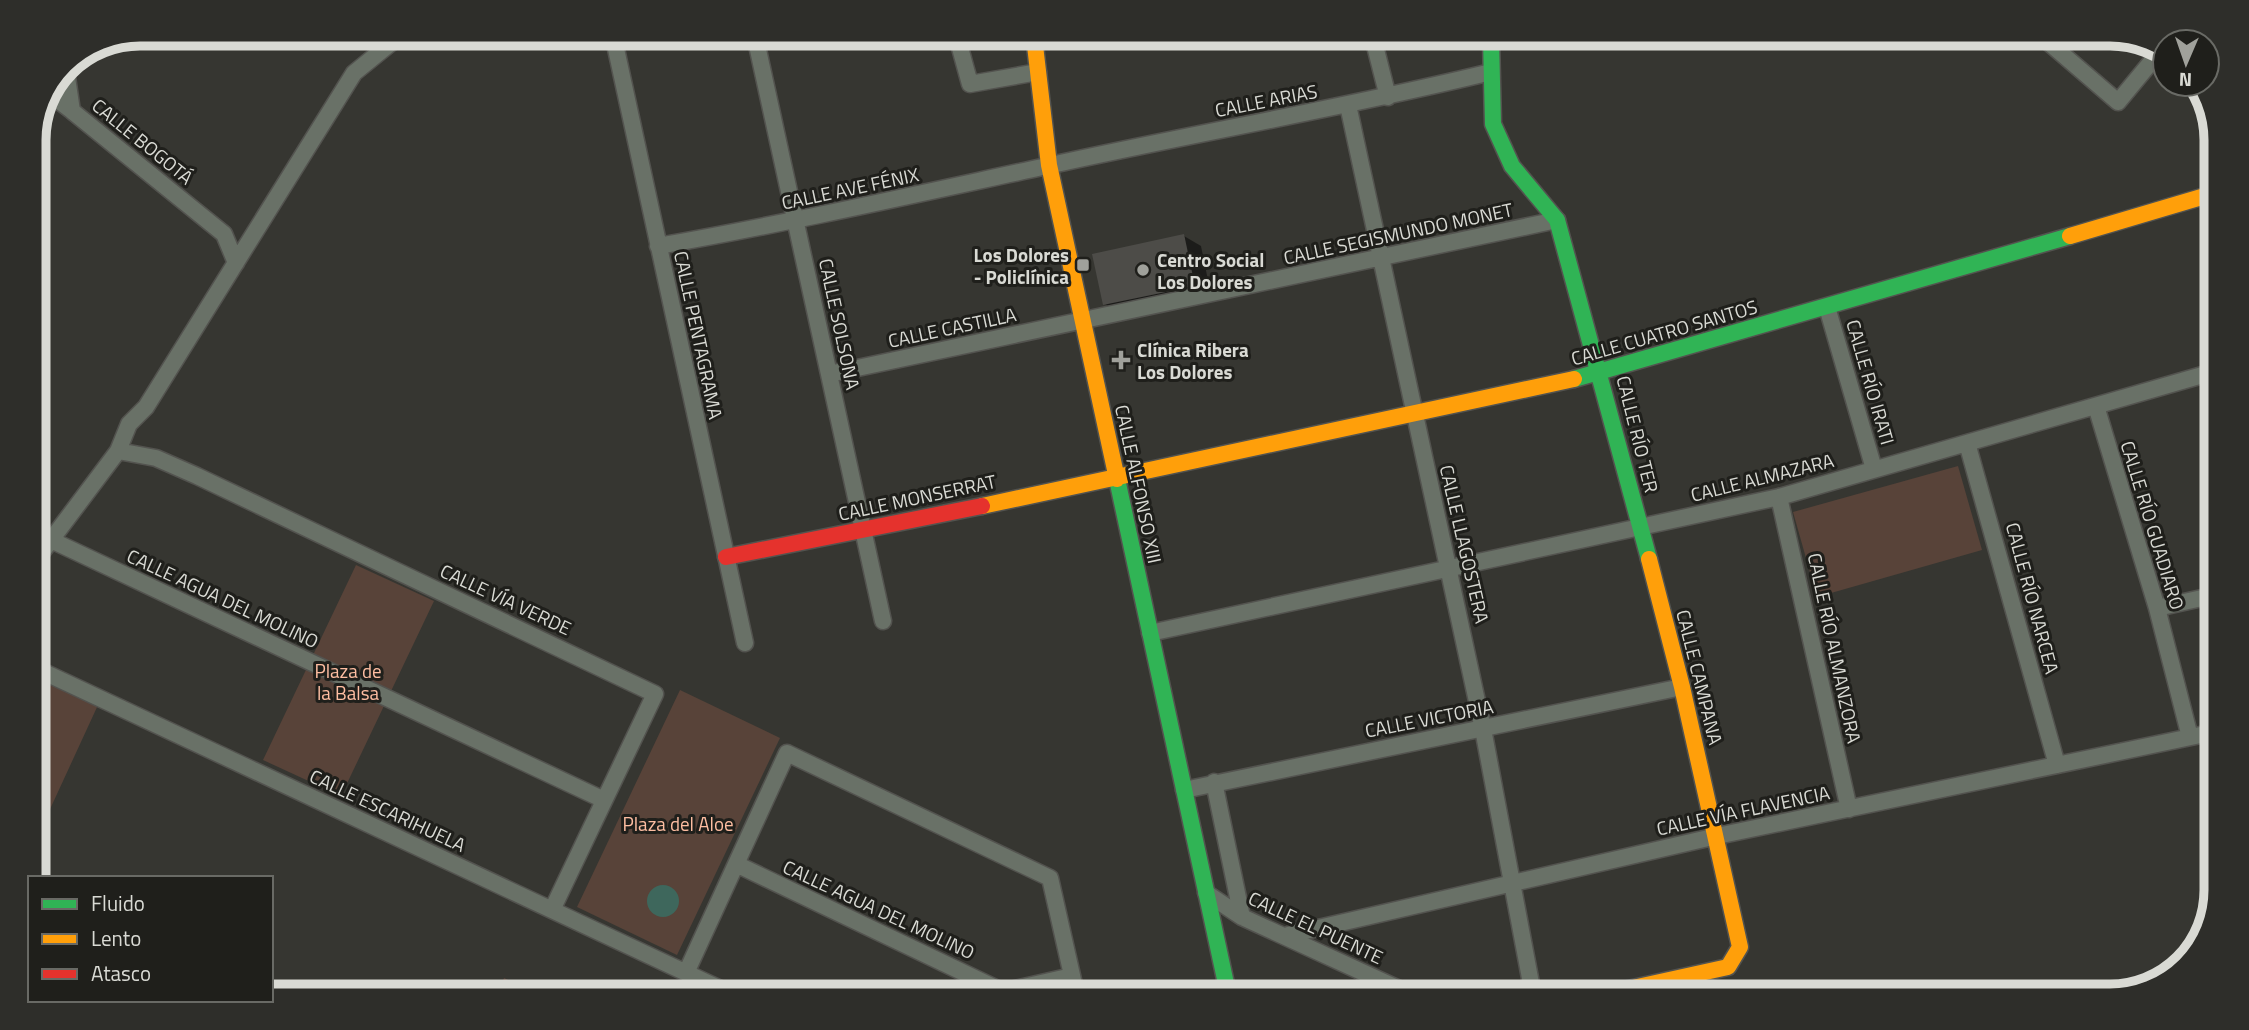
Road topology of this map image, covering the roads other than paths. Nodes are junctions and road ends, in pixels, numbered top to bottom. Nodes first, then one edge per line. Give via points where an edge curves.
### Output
1 (387, 46) edge
2 (615, 46) edge
3 (757, 46) edge
4 (959, 46) edge
5 (1035, 46) edge
6 (1375, 46) edge
7 (1491, 46) edge
8 (2053, 46) edge
9 (2151, 62) edge
10 (1038, 72) junction
11 (1491, 72) junction
12 (67, 79) edge
13 (1388, 97) junction
14 (55, 98) edge
15 (1348, 105) junction
16 (72, 111) junction
17 (1049, 165) junction
18 (2203, 200) edge
19 (1557, 220) junction
20 (796, 222) junction
21 (224, 234) junction
22 (255, 234) junction
23 (658, 246) junction
24 (1381, 258) junction
25 (236, 263) junction
26 (1827, 307) junction
27 (1083, 322) junction
28 (1601, 373) junction
29 (829, 374) junction
30 (2203, 375) edge
31 (2096, 406) junction
32 (1414, 413) junction
33 (1967, 443) junction
34 (118, 451) junction
35 (1874, 469) junction
36 (1116, 475) junction
37 (1779, 497) junction
38 (1640, 529) junction
39 (864, 531) junction
40 (53, 541) junction
41 (46, 549) edge
42 (726, 557) junction
43 (1449, 568) junction
44 (2204, 598) edge
45 (2157, 608) junction
46 (883, 621) dead end
47 (1150, 633) junction
48 (745, 643) dead end
49 (46, 673) edge
50 (1682, 687) junction
51 (1483, 729) junction
52 (2204, 734) edge
53 (2190, 737) junction
54 (2057, 765) junction
55 (1214, 782) junction
56 (1184, 790) junction
57 (604, 800) junction
58 (1849, 809) junction
59 (1717, 836) junction
60 (736, 864) junction
61 (1515, 884) junction
62 (1206, 893) junction
63 (552, 910) junction
64 (1242, 917) junction
65 (1288, 935) junction
66 (686, 973) junction
67 (1072, 976) junction
68 (710, 984) edge
69 (986, 984) edge
70 (1038, 984) edge
71 (1074, 984) edge
72 (1226, 984) edge
73 (1389, 984) edge
74 (1531, 984) edge
75 (1651, 984) edge

1 - 22 street via 354,73
2 - 23 street, CALLE PENTAGRAMA
3 - 20 street, CALLE SOLSONA
4 - 10 street via 970,84
5 - 10 street, CALLE ALFONSO XIII
6 - 13 street
7 - 11 street, CALLE RÍO TER
8 - 9 street via 2118,102
10 - 17 street, CALLE ALFONSO XIII
11 - 13 street, CALLE ARIAS
11 - 19 street, CALLE RÍO TER via 1493,124 1512,166
12 - 16 street, CALLE BOGOTÁ
13 - 15 street, CALLE ARIAS
14 - 16 street
15 - 17 street, CALLE ARIAS
15 - 24 street, CALLE LLAGOSTERA
16 - 21 street, CALLE BOGOTÁ
17 - 20 street, CALLE AVE FÉNIX
17 - 27 street, CALLE ALFONSO XIII
18 - 26 street, CALLE CUATRO SANTOS
19 - 24 street, CALLE SEGISMUNDO MONET
19 - 28 street, CALLE RÍO TER
20 - 23 street, CALLE AVE FÉNIX
20 - 29 street, CALLE SOLSONA
21 - 22 street
21 - 25 street
22 - 25 street
23 - 42 street, CALLE PENTAGRAMA
24 - 27 street, CALLE SEGISMUNDO MONET
24 - 32 street, CALLE LLAGOSTERA
25 - 34 street via 146,407 128,424
26 - 28 street, CALLE CUATRO SANTOS
26 - 35 street, CALLE RÍO IRATI
27 - 29 street, CALLE CASTILLA
27 - 36 street, CALLE ALFONSO XIII
28 - 32 street, CALLE CUATRO SANTOS
28 - 38 street, CALLE RÍO TER
29 - 39 street, CALLE SOLSONA
30 - 31 street, CALLE ALMAZARA
31 - 33 street, CALLE ALMAZARA
31 - 45 street, CALLE RÍO GUADIARO
32 - 36 street, CALLE CUATRO SANTOS
32 - 43 street, CALLE LLAGOSTERA
33 - 35 street, CALLE ALMAZARA
33 - 54 street, CALLE RÍO NARCEA
34 - 40 street
34 - 57 street, CALLE VÍA VERDE via 156,458 197,476 655,694
35 - 37 street, CALLE ALMAZARA
36 - 39 street, CALLE MONSERRAT
36 - 47 street, CALLE ALFONSO XIII
37 - 38 street, CALLE ALMAZARA
37 - 58 street, CALLE RÍO ALMANZORA
38 - 43 street, CALLE ALMAZARA
38 - 50 street, CALLE CAMPANA
39 - 42 street, CALLE MONSERRAT
39 - 46 street, CALLE SOLSONA
40 - 41 street
40 - 57 street, CALLE AGUA DEL MOLINO
42 - 48 street, CALLE PENTAGRAMA
43 - 47 street, CALLE ALMAZARA
43 - 51 street, CALLE LLAGOSTERA
44 - 45 street
45 - 53 street, CALLE RÍO GUADIARO
47 - 56 street, CALLE ALFONSO XIII
49 - 63 street, CALLE ESCARIHUELA
50 - 51 street, CALLE VICTORIA
50 - 59 street, CALLE CAMPANA
51 - 55 street, CALLE VICTORIA
51 - 61 street, CALLE LLAGOSTERA
52 - 53 street, CALLE VÍA FLAVENCIA
53 - 54 street, CALLE VÍA FLAVENCIA
54 - 58 street, CALLE VÍA FLAVENCIA
55 - 56 street, CALLE VICTORIA
55 - 64 street
56 - 62 street, CALLE ALFONSO XIII
57 - 63 street, CALLE VÍA VERDE
58 - 59 street, CALLE VÍA FLAVENCIA
59 - 61 street, CALLE VÍA FLAVENCIA
59 - 75 street, CALLE CAMPANA via 1740,947 1728,967
60 - 66 street
60 - 67 street via 787,753 1050,878
60 - 69 street, CALLE AGUA DEL MOLINO
61 - 65 street, CALLE VÍA FLAVENCIA
61 - 74 street, CALLE LLAGOSTERA
62 - 64 street, CALLE EL PUENTE
62 - 72 street, CALLE ALFONSO XIII
63 - 66 street, CALLE ESCARIHUELA
64 - 65 street, CALLE EL PUENTE
65 - 73 street, CALLE EL PUENTE
66 - 68 street, CALLE ESCARIHUELA
67 - 70 street
67 - 71 street

